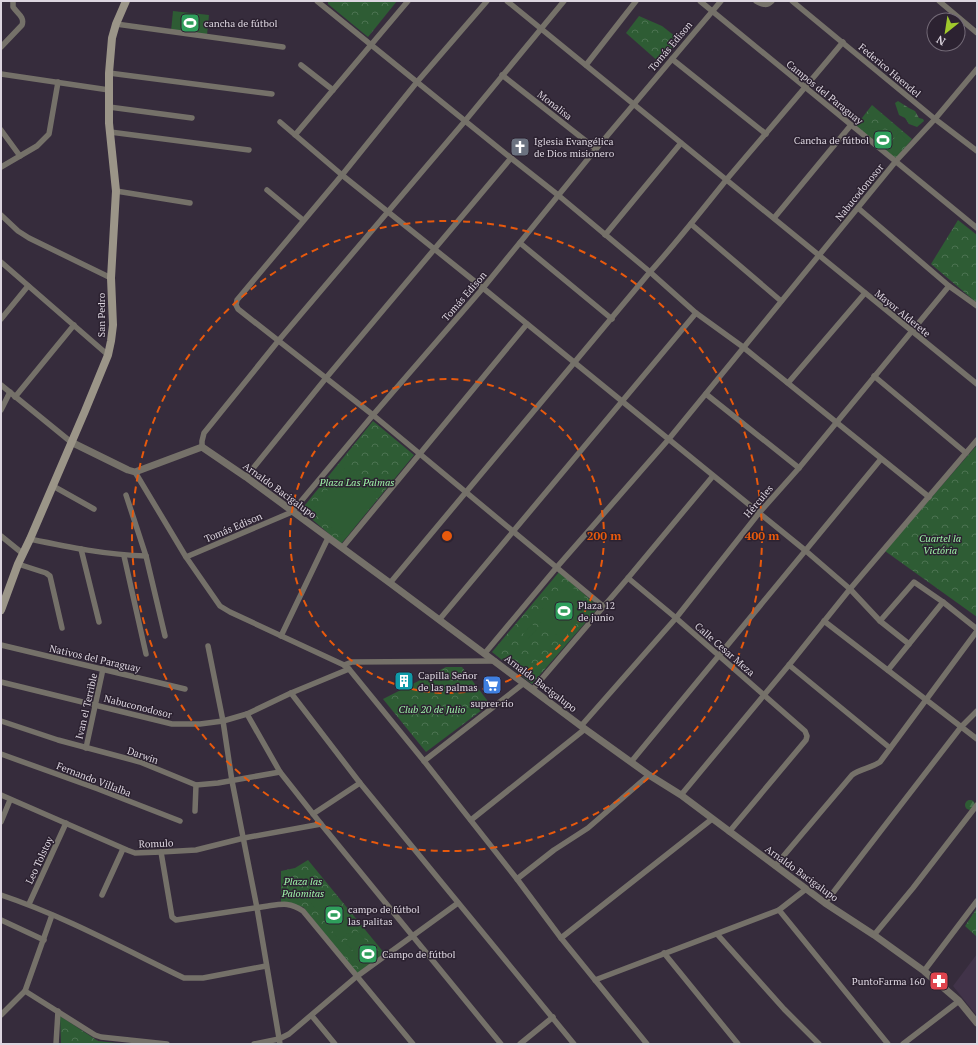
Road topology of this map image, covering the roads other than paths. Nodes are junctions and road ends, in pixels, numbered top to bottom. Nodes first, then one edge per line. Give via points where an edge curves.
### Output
1 (12, 1) edge
2 (126, 1) edge
3 (317, 1) edge
4 (408, 1) edge
5 (487, 1) edge
6 (508, 1) edge
7 (564, 1) edge
8 (636, 1) edge
9 (700, 1) edge
10 (721, 1) edge
11 (772, 1) edge
12 (792, 1) edge
13 (939, 1) edge
14 (759, 3) edge
15 (712, 11) junction
16 (116, 24) junction
17 (541, 29) junction
18 (977, 33) edge
19 (843, 42) junction
20 (371, 44) junction
21 (1, 47) edge
22 (283, 47) dead end
23 (672, 59) junction
24 (301, 64) dead end
25 (586, 65) junction
26 (977, 69) edge
27 (109, 73) junction
28 (1, 74) edge
29 (502, 75) junction
30 (58, 82) junction
31 (417, 82) junction
32 (806, 88) junction
33 (109, 90) junction
34 (334, 90) junction
35 (272, 94) dead end
36 (634, 104) junction
37 (109, 107) junction
38 (192, 118) dead end
39 (935, 119) junction
40 (465, 121) junction
41 (280, 122) dead end
42 (851, 125) junction
43 (1, 130) edge
44 (110, 132) junction
45 (766, 134) junction
46 (295, 135) junction
47 (681, 143) junction
48 (596, 149) junction
49 (250, 150) dead end
50 (977, 152) edge
51 (20, 156) junction
52 (511, 158) junction
53 (896, 161) junction
54 (1, 167) edge
55 (342, 175) junction
56 (727, 179) junction
57 (267, 190) dead end
58 (116, 191) junction
59 (558, 195) junction
60 (190, 203) dead end
61 (858, 208) junction
62 (388, 211) junction
63 (1, 216) edge
64 (774, 218) junction
65 (303, 220) junction
66 (691, 224) junction
67 (977, 228) edge
68 (605, 235) junction
69 (520, 243) junction
70 (435, 249) junction
71 (819, 255) junction
72 (1, 262) edge
73 (650, 272) junction
74 (111, 278) junction
75 (28, 286) junction
76 (949, 286) junction
77 (483, 288) junction
78 (865, 293) junction
79 (781, 301) junction
80 (977, 306) edge
81 (696, 313) junction
82 (612, 319) junction
83 (1, 320) edge
84 (527, 324) junction
85 (74, 325) junction
86 (912, 332) junction
87 (279, 340) junction
88 (743, 347) junction
89 (108, 355) junction
90 (575, 363) junction
91 (874, 376) junction
92 (326, 378) junction
93 (788, 383) junction
94 (977, 384) edge
95 (1, 385) edge
96 (10, 392) junction
97 (706, 394) junction
98 (16, 397) junction
99 (622, 401) junction
100 (1, 410) edge
101 (373, 415) junction
102 (836, 423) junction
103 (668, 440) junction
104 (977, 440) edge
105 (71, 442) junction
106 (202, 447) junction
107 (966, 453) junction
108 (419, 454) junction
109 (881, 459) junction
110 (799, 468) junction
111 (135, 472) junction
112 (713, 476) junction
113 (246, 477) junction
114 (53, 486) junction
115 (466, 492) junction
116 (126, 495) dead end
117 (929, 497) junction
118 (94, 509) dead end
119 (292, 512) junction
120 (759, 513) junction
121 (512, 531) junction
122 (1, 536) edge
123 (328, 538) junction
124 (30, 539) junction
125 (342, 548) junction
126 (81, 550) junction
127 (806, 551) junction
128 (22, 553) junction
129 (124, 556) junction
130 (146, 556) junction
131 (186, 557) junction
132 (18, 564) junction
133 (557, 567) junction
134 (628, 578) junction
135 (390, 583) junction
136 (850, 589) junction
137 (4, 592) edge
138 (943, 602) junction
139 (603, 606) junction
140 (1, 610) edge
141 (676, 618) junction
142 (439, 620) junction
143 (824, 621) junction
144 (880, 621) junction
145 (99, 622) dead end
146 (62, 628) dead end
147 (977, 630) edge
148 (165, 636) dead end
149 (281, 636) junction
150 (908, 644) junction
151 (1, 645) edge
152 (208, 646) dead end
153 (485, 653) junction
154 (146, 654) dead end
155 (719, 656) junction
156 (496, 661) junction
157 (344, 665) junction
158 (789, 665) junction
159 (103, 669) junction
160 (349, 669) junction
161 (888, 670) junction
162 (1, 682) edge
163 (524, 683) junction
164 (185, 689) dead end
165 (533, 689) junction
166 (291, 693) junction
167 (764, 695) junction
168 (926, 700) junction
169 (96, 705) junction
170 (977, 711) edge
171 (247, 714) junction
172 (1, 721) edge
173 (223, 721) junction
174 (961, 727) junction
175 (583, 728) junction
176 (977, 739) edge
177 (86, 748) junction
178 (890, 748) junction
179 (1, 754) edge
180 (424, 761) junction
181 (631, 762) junction
182 (280, 772) junction
183 (649, 775) junction
184 (232, 780) junction
185 (360, 783) junction
186 (196, 785) junction
187 (1, 795) edge
188 (681, 795) junction
189 (10, 800) junction
190 (977, 805) edge
191 (195, 811) dead end
192 (314, 814) junction
193 (712, 819) junction
194 (471, 820) junction
195 (180, 821) dead end
196 (1, 822) edge
197 (66, 823) junction
198 (321, 824) junction
199 (729, 832) junction
200 (244, 838) junction
201 (123, 848) junction
202 (161, 852) junction
203 (775, 866) junction
204 (517, 879) junction
205 (806, 889) junction
206 (1, 895) edge
207 (102, 896) dead end
208 (977, 901) edge
209 (458, 903) junction
210 (825, 903) junction
211 (29, 904) junction
212 (257, 908) junction
213 (779, 910) junction
214 (52, 915) junction
215 (1, 920) edge
216 (717, 934) junction
217 (874, 935) junction
218 (413, 937) junction
219 (561, 938) junction
220 (44, 940) junction
221 (664, 953) junction
222 (266, 966) junction
223 (924, 970) junction
224 (356, 977) junction
225 (595, 980) junction
226 (25, 991) junction
227 (959, 1001) junction
228 (58, 1012) junction
229 (1, 1015) edge
230 (312, 1016) junction
231 (554, 1017) junction
232 (977, 1023) edge
233 (280, 1042) edge
234 (56, 1044) edge
235 (167, 1044) edge
236 (254, 1044) edge
237 (334, 1044) edge
238 (413, 1044) edge
239 (501, 1044) edge
240 (520, 1044) edge
241 (574, 1044) edge
242 (646, 1044) edge
243 (738, 1044) edge
244 (819, 1044) edge
245 (888, 1044) edge
246 (903, 1044) edge

1 - 21 street via 23,22
2 - 16 main road, San Pedro
3 - 20 street
4 - 20 street
5 - 31 street
6 - 17 street, Mayor Alderete
7 - 17 street
8 - 25 street
9 - 15 street, Campos del Paraguay
10 - 15 street, Tomás Edison
11 - 14 street via 769,4
12 - 19 street, Federico Haendel
13 - 18 street
15 - 23 street, Tomás Edison
15 - 32 street, Campos del Paraguay
16 - 22 street
16 - 27 main road, San Pedro
17 - 25 street, Mayor Alderete
17 - 29 street
19 - 32 street
19 - 39 street, Federico Haendel
20 - 31 street
20 - 34 street
23 - 36 street, Tomás Edison
23 - 45 street
24 - 34 street
25 - 36 street, Mayor Alderete
26 - 39 street, Nabucodonosor
27 - 33 main road, San Pedro
27 - 35 street
28 - 30 street
29 - 40 street
29 - 48 street, Monalisa
30 - 33 street
30 - 51 street via 49,134 37,146
31 - 40 street
31 - 55 street
32 - 42 street, Campos del Paraguay
32 - 45 street
33 - 37 main road, San Pedro
34 - 46 street
36 - 47 street, Mayor Alderete
36 - 48 street, Tomás Edison
37 - 38 street
37 - 44 main road, San Pedro
39 - 50 street, Federico Haendel
39 - 53 street, Nabucodonosor
40 - 52 street
40 - 62 street
41 - 46 street
42 - 53 street, Campos del Paraguay
42 - 64 street
43 - 51 street
44 - 49 street
44 - 58 main road, San Pedro
45 - 56 street
46 - 55 street
47 - 56 street, Mayor Alderete
47 - 68 street
48 - 59 street, Tomás Edison
51 - 54 street
52 - 59 street
52 - 70 street
53 - 61 street, Nabucodonosor
53 - 67 street, Campos del Paraguay
55 - 62 street
55 - 65 street
56 - 64 street, Mayor Alderete
56 - 66 street
57 - 65 street
58 - 60 street
58 - 74 main road, San Pedro
59 - 68 street
59 - 69 street, Tomás Edison
61 - 71 street, Nabucodonosor
61 - 76 street
62 - 70 street
62 - 87 street
63 - 74 street via 29,238
64 - 71 street, Mayor Alderete
65 - 87 street via 237,300 238,308
66 - 73 street
66 - 79 street
68 - 73 street
69 - 77 street, Tomás Edison
69 - 82 street
70 - 77 street
70 - 92 street
71 - 78 street, Mayor Alderete
71 - 79 street, Nabucodonosor
72 - 75 street
73 - 81 street
73 - 82 street
74 - 89 main road, San Pedro via 113,325
75 - 83 street
75 - 85 street
76 - 80 street
76 - 86 street, Hércules
77 - 84 street
77 - 101 street, Tomás Edison
78 - 86 street, Mayor Alderete
78 - 93 street
79 - 88 street, Nabucodonosor
81 - 88 street
81 - 99 street
82 - 90 street
84 - 90 street
84 - 108 street
85 - 89 street
85 - 98 street
86 - 91 street, Hércules
86 - 94 street, Mayor Alderete
87 - 92 street
87 - 106 street via 204,433
88 - 93 street
88 - 97 street, Nabucodonosor
89 - 105 main road, San Pedro
90 - 99 street
90 - 115 street
91 - 102 street, Hércules
91 - 107 street
92 - 101 street
92 - 113 street
93 - 102 street
95 - 96 street
96 - 98 street
96 - 100 street
97 - 103 street, Nabucodonosor
97 - 110 street
98 - 105 street
99 - 103 street
99 - 121 street
101 - 108 street
101 - 119 street, Tomás Edison
102 - 109 street
102 - 110 street, Hércules
103 - 112 street
103 - 133 street, Nabucodonosor
104 - 107 street
105 - 111 street
105 - 114 main road, San Pedro
106 - 111 street
106 - 113 street, Arnaldo Bacigalupo
107 - 117 street
108 - 115 street
108 - 125 street
109 - 117 street
109 - 127 street
110 - 120 street, Hércules
111 - 131 street
112 - 120 street
112 - 134 street
113 - 119 street, Arnaldo Bacigalupo
114 - 118 street
114 - 124 main road, San Pedro
115 - 121 street
115 - 135 street
116 - 130 street
117 - 136 street
119 - 123 street, Arnaldo Bacigalupo
119 - 131 street, Tomás Edison
120 - 127 street
120 - 141 street, Hércules
121 - 133 street
121 - 142 street
122 - 128 street
123 - 125 street, Arnaldo Bacigalupo
123 - 149 street
124 - 126 street
124 - 128 main road, San Pedro
125 - 135 street, Arnaldo Bacigalupo
126 - 129 street
126 - 145 street
127 - 136 street
127 - 155 street
128 - 132 main road, San Pedro
129 - 130 street
129 - 154 street
130 - 148 street
131 - 149 street via 220,606
132 - 137 main road, San Pedro
132 - 146 street via 50,576
133 - 139 street
133 - 153 street, Nabucodonosor
134 - 139 street
134 - 141 street, Calle Cesar Meza
135 - 142 street, Arnaldo Bacigalupo
136 - 143 street
136 - 144 street
137 - 140 main road, San Pedro
138 - 144 street via 914,582
138 - 147 street
138 - 150 street
139 - 165 street
141 - 155 street, Calle Cesar Meza
141 - 175 street, Hércules
142 - 153 street, Arnaldo Bacigalupo
143 - 158 street
143 - 161 street
144 - 150 street
147 - 168 street
149 - 157 street
150 - 161 street
151 - 159 street, Nativos del Paraguay
152 - 173 street
153 - 156 street, Arnaldo Bacigalupo
155 - 167 street, Calle Cesar Meza
155 - 181 street
156 - 157 street via 352,662
156 - 163 street, Arnaldo Bacigalupo
157 - 160 street
158 - 167 street
158 - 178 street
159 - 164 street, Nativos del Paraguay
159 - 169 street, Ivan el Terrible
160 - 166 street, Nabuconodosor
160 - 180 street
161 - 168 street
162 - 169 street, Nabuconodosor
163 - 165 street, Arnaldo Bacigalupo
163 - 180 street
165 - 175 street, Arnaldo Bacigalupo
166 - 171 street, Nabuconodosor
166 - 185 street
167 - 188 street
167 - 199 street, Calle Cesar Meza via 805,731 806,740
168 - 174 street
168 - 178 street
169 - 173 street, Nabuconodosor via 172,724
169 - 177 street, Ivan el Terrible
170 - 174 street
171 - 173 street, Nabuconodosor
171 - 182 street
172 - 177 street, Darwin
173 - 184 street
174 - 176 street
174 - 210 street
175 - 181 street, Arnaldo Bacigalupo
175 - 194 street, Hércules
177 - 186 street, Darwin via 140,762
178 - 203 street via 880,762 852,775
179 - 195 street, Fernando Villalba
180 - 194 street
181 - 183 street, Arnaldo Bacigalupo
182 - 184 street, Darwin
182 - 192 street
183 - 188 street, Arnaldo Bacigalupo
183 - 204 street via 588,828
184 - 186 street, Darwin
184 - 200 street
185 - 192 street
185 - 209 street
186 - 191 street
187 - 189 street, Romulo
188 - 193 street, Arnaldo Bacigalupo
189 - 196 street
189 - 197 street, Romulo
190 - 217 street
192 - 198 street
193 - 199 street, Arnaldo Bacigalupo
193 - 219 street
194 - 204 street
197 - 201 street, Romulo
197 - 211 street, Leo Tolstoy
198 - 200 street, Romulo
198 - 218 street
199 - 203 street, Arnaldo Bacigalupo
200 - 202 street, Romulo via 196,850
200 - 212 street
201 - 202 street, Romulo via 135,852
201 - 207 street
202 - 212 street via 174,919
203 - 205 street, Arnaldo Bacigalupo
204 - 219 street
205 - 210 street, Arnaldo Bacigalupo
205 - 213 street
206 - 211 street
208 - 223 street
209 - 218 street
209 - 231 street
210 - 217 street, Arnaldo Bacigalupo
211 - 214 street
212 - 222 street
212 - 224 street via 283,904 301,910
213 - 216 street
213 - 245 street
214 - 220 street
214 - 222 street via 184,978 203,978
215 - 220 street
216 - 221 street
216 - 244 street
217 - 223 street, Arnaldo Bacigalupo
218 - 224 street
218 - 239 street
219 - 225 street
220 - 226 street
221 - 225 street
221 - 243 street
222 - 233 street
223 - 227 street, Arnaldo Bacigalupo
224 - 230 street
224 - 238 street
225 - 242 street
226 - 228 street
226 - 229 street
227 - 232 street, Arnaldo Bacigalupo
227 - 246 street
228 - 234 street
228 - 235 street via 101,1037
230 - 233 street
230 - 237 street
231 - 240 street
231 - 241 street
233 - 236 street

